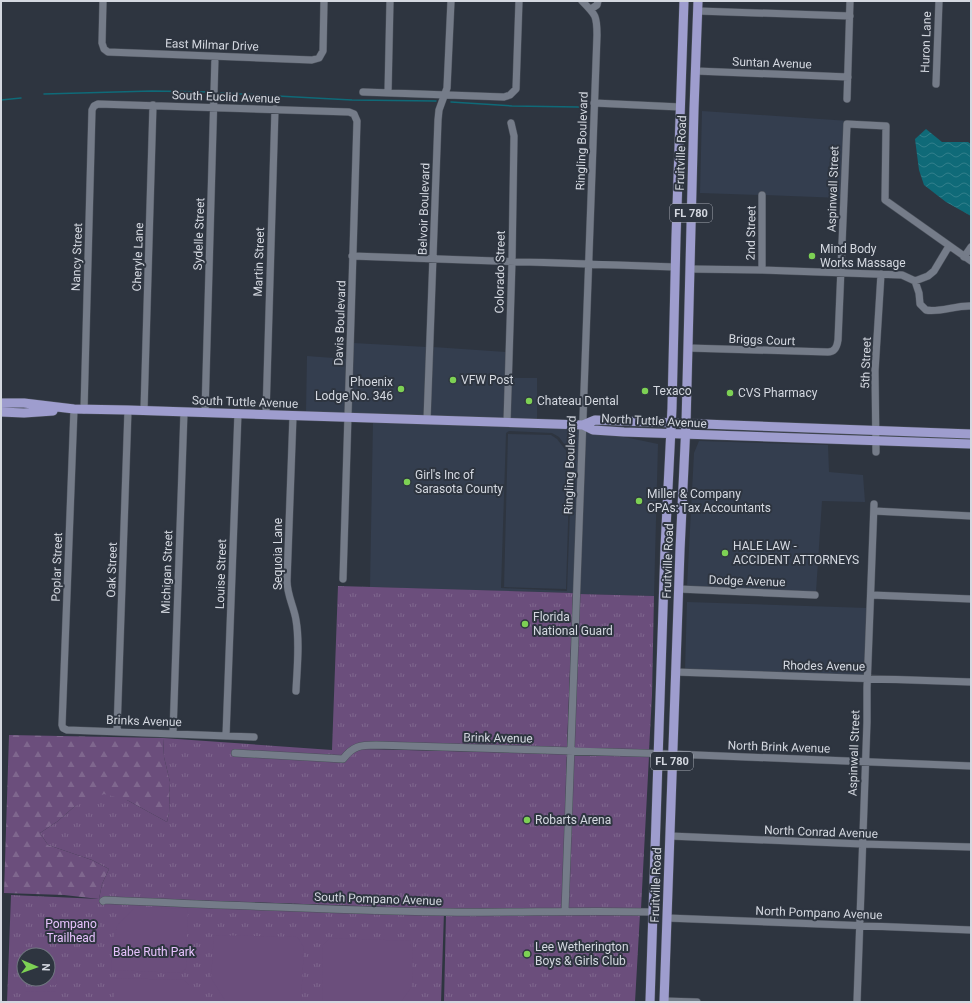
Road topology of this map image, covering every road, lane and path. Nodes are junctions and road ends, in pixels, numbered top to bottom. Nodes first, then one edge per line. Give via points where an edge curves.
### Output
1 (103, 1) edge
2 (324, 1) edge
3 (390, 1) edge
4 (451, 1) edge
5 (519, 1) edge
6 (582, 1) edge
7 (598, 1) edge
8 (684, 1) edge
9 (698, 1) edge
10 (850, 1) edge
11 (939, 1) edge
12 (591, 9) junction
13 (698, 11) junction
14 (850, 16) junction
15 (215, 57) junction
16 (696, 71) junction
17 (848, 77) junction
18 (936, 84) dead end
19 (363, 92) dead end
20 (388, 93) junction
21 (445, 94) junction
22 (847, 99) dead end
23 (594, 103) junction
24 (153, 105) junction
25 (94, 106) joint
26 (214, 107) junction
27 (680, 107) junction
28 (275, 109) junction
29 (356, 116) joint
30 (511, 123) dead end
31 (762, 195) dead end
32 (676, 237) junction
33 (949, 246) junction
34 (971, 247) edge
35 (352, 256) junction
36 (964, 256) junction
37 (433, 258) junction
38 (512, 261) junction
39 (971, 261) edge
40 (589, 264) junction
41 (675, 267) junction
42 (690, 269) junction
43 (762, 270) junction
44 (841, 272) junction
45 (881, 274) junction
46 (915, 281) junction
47 (971, 306) edge
48 (688, 348) junction
49 (835, 350) joint
50 (1, 403) edge
51 (79, 410) junction
52 (128, 410) junction
53 (144, 410) junction
54 (1, 412) edge
55 (184, 412) junction
56 (205, 412) junction
57 (238, 414) junction
58 (266, 414) junction
59 (293, 416) junction
60 (348, 417) junction
61 (427, 420) junction
62 (507, 422) junction
63 (671, 423) junction
64 (686, 424) junction
65 (583, 425) junction
66 (671, 434) junction
67 (686, 434) junction
68 (971, 434) edge
69 (876, 435) junction
70 (971, 444) edge
71 (876, 452) dead end
72 (971, 516) edge
73 (343, 579) dead end
74 (679, 590) junction
75 (815, 595) dead end
76 (871, 595) junction
77 (971, 599) edge
78 (676, 672) junction
79 (868, 678) junction
80 (971, 682) edge
81 (296, 691) dead end
82 (62, 726) joint
83 (117, 731) junction
84 (173, 733) junction
85 (226, 736) junction
86 (254, 737) dead end
87 (570, 751) junction
88 (235, 753) dead end
89 (658, 754) junction
90 (672, 754) junction
91 (864, 762) junction
92 (971, 766) edge
93 (670, 836) junction
94 (862, 844) junction
95 (971, 848) edge
96 (103, 901) dead end
97 (565, 911) junction
98 (653, 912) junction
99 (667, 918) junction
100 (859, 926) junction
101 (971, 930) edge
102 (664, 1001) edge
103 (650, 1002) edge
104 (697, 1002) edge
105 (857, 1002) edge

1 - 15 street, East Milmar Drive via 102,43 105,50 110,53
2 - 15 street, East Milmar Drive via 322,51 319,58 312,60
3 - 20 street
4 - 21 street, Belvoir Boulevard via 448,82
5 - 21 street via 516,89 504,97
6 - 12 street
7 - 12 street
8 - 27 main road, Fruitville Road / FL 780
9 - 13 main road, Fruitville Road / FL 780
10 - 14 street
11 - 18 street, Huron Lane
12 - 23 street, Ringling Boulevard via 597,22
13 - 14 street
13 - 16 main road, Fruitville Road / FL 780
14 - 17 street
15 - 26 street, Sydelle Street
16 - 17 street, Suntan Avenue
16 - 42 main road, Fruitville Road / FL 780
17 - 22 street
19 - 20 street
20 - 21 street
21 - 37 street, Belvoir Boulevard via 438,120
23 - 27 street
23 - 40 street, Ringling Boulevard
24 - 25 street, South Euclid Avenue
24 - 26 street, South Euclid Avenue
24 - 53 street, Cheryle Lane
25 - 51 street, Nancy Street
26 - 28 street, South Euclid Avenue
26 - 56 street, Sydelle Street
27 - 32 main road, Fruitville Road / FL 780
28 - 29 street, South Euclid Avenue via 349,112
28 - 58 street, Martin Street
29 - 35 street, Davis Boulevard
30 - 38 street, Colorado Street via 514,136
31 - 43 street, 2nd Street
32 - 41 main road, Fruitville Road / FL 780
32 - 42 main road via 681,257 685,266
33 - 36 street
33 - 44 street, Aspinwall Street via 885,200 886,126 847,124
33 - 46 street via 934,271
34 - 36 street
35 - 37 street
35 - 60 street, Davis Boulevard
36 - 39 street
37 - 38 street
37 - 61 street, Belvoir Boulevard
38 - 40 street
38 - 62 street, Colorado Street
40 - 41 street
40 - 65 street, Ringling Boulevard
41 - 63 main road, Fruitville Road / FL 780
42 - 43 street
42 - 48 main road, Fruitville Road / FL 780
43 - 44 street
44 - 45 street
44 - 49 street, Aspinwall Street via 838,340
45 - 46 street via 902,274
45 - 69 street, 5th Street via 875,371
46 - 47 street via 920,304 926,310
48 - 49 street, Briggs Court via 828,352
48 - 64 main road, Fruitville Road / FL 780
50 - 51 main road, South Tuttle Avenue via 24,403
51 - 52 main road, South Tuttle Avenue
51 - 54 main road, South Tuttle Avenue
51 - 82 street, Poplar Street
52 - 53 main road, South Tuttle Avenue
52 - 83 street, Oak Street
53 - 55 main road, South Tuttle Avenue
55 - 56 main road, South Tuttle Avenue
55 - 84 street, Michigan Street
56 - 57 main road, South Tuttle Avenue
57 - 58 main road, South Tuttle Avenue
57 - 85 street, Louise Street
58 - 59 main road, South Tuttle Avenue
59 - 60 main road, South Tuttle Avenue
59 - 81 street, Sequoia Lane via 287,581 297,626
60 - 61 main road, South Tuttle Avenue
60 - 73 street, Davis Boulevard
61 - 62 main road, South Tuttle Avenue
62 - 65 main road, South Tuttle Avenue
63 - 64 main road, North Tuttle Avenue
63 - 65 main road, North Tuttle Avenue via 595,420
63 - 66 main road, Fruitville Road / FL 780
64 - 67 main road, Fruitville Road / FL 780
64 - 69 main road, North Tuttle Avenue
65 - 66 main road, North Tuttle Avenue via 593,430
65 - 87 street, Ringling Boulevard
66 - 67 main road, North Tuttle Avenue
66 - 89 main road, Fruitville Road / FL 780
67 - 69 main road, North Tuttle Avenue
67 - 74 main road, Fruitville Road / FL 780
68 - 69 main road, North Tuttle Avenue
69 - 70 main road, North Tuttle Avenue
69 - 71 street, 5th Street
72 - 76 street, Aspinwall Street via 874,508
74 - 75 street, Dodge Avenue
74 - 78 main road, Fruitville Road / FL 780
76 - 77 street
76 - 79 street, Aspinwall Street
78 - 79 street, Rhodes Avenue
78 - 90 main road, Fruitville Road / FL 780
79 - 80 street, Rhodes Avenue
79 - 91 street, Aspinwall Street
82 - 83 street, Brinks Avenue via 67,730
83 - 84 street, Brinks Avenue
84 - 85 street, Brinks Avenue
85 - 86 street, Brinks Avenue
87 - 88 street, Brink Avenue via 369,746 351,750 343,759
87 - 89 street, Brink Avenue
87 - 97 street, Ringling Boulevard
89 - 90 street, North Brink Avenue
89 - 98 main road, Fruitville Road / FL 780
90 - 91 street, North Brink Avenue
90 - 93 main road, Fruitville Road / FL 780
91 - 92 street, North Brink Avenue
91 - 94 street, Aspinwall Street
93 - 94 street, North Conrad Avenue
93 - 99 main road, Fruitville Road / FL 780
94 - 95 street, North Conrad Avenue
94 - 100 street, Aspinwall Street
96 - 97 street, South Pompano Avenue via 444,912
97 - 98 street, South Pompano Avenue
98 - 103 main road, Fruitville Road / FL 780
99 - 100 street, North Pompano Avenue
99 - 102 main road, Fruitville Road / FL 780
100 - 101 street, North Pompano Avenue
100 - 105 street, Aspinwall Street
102 - 104 street

